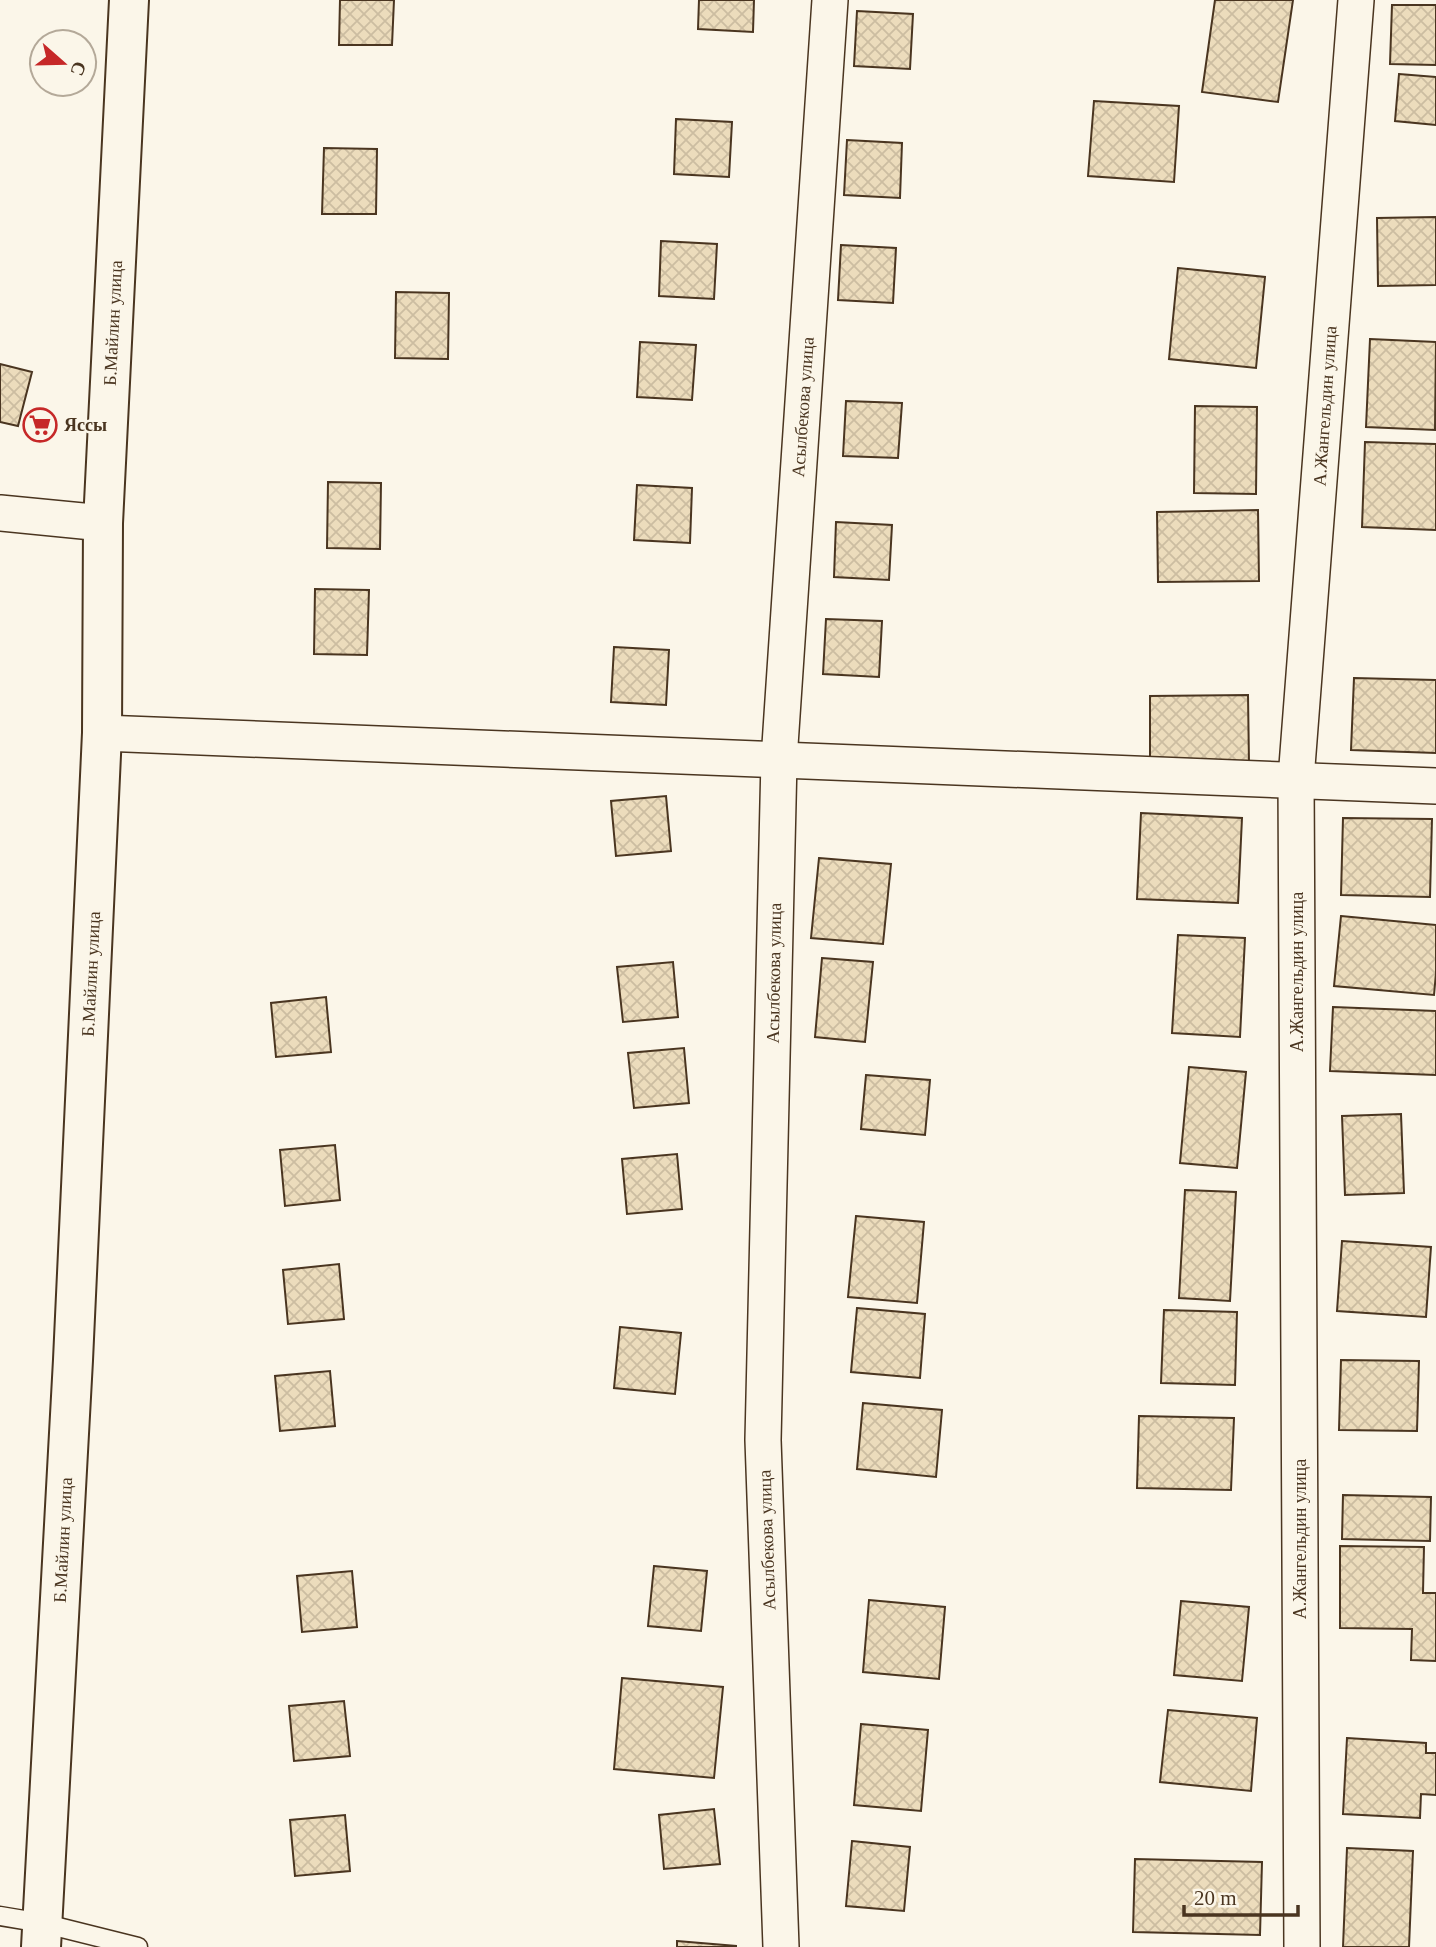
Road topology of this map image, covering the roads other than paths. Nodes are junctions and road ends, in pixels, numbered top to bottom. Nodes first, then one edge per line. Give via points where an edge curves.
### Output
1 (129, 0) edge
2 (830, 0) edge
3 (1356, 0) edge
4 (0, 513) edge
5 (103, 523) junction
6 (102, 733) junction
7 (779, 760) junction
8 (1296, 779) junction
9 (1436, 786) edge
10 (0, 1916) edge
11 (41, 1935) edge
12 (138, 1947) edge
13 (781, 1947) edge
14 (1302, 1947) edge

1 - 5 street, Б.Майлин улица
2 - 7 street, Асылбекова улица
3 - 8 street, А.Жангельдин улица
4 - 5 street
5 - 6 street, Б.Майлин улица
6 - 7 street
6 - 11 street, Б.Майлин улица
7 - 8 street
7 - 13 street, Асылбекова улица via 763,1440
8 - 9 street
8 - 14 street, А.Жангельдин улица
10 - 11 lane
11 - 12 lane

